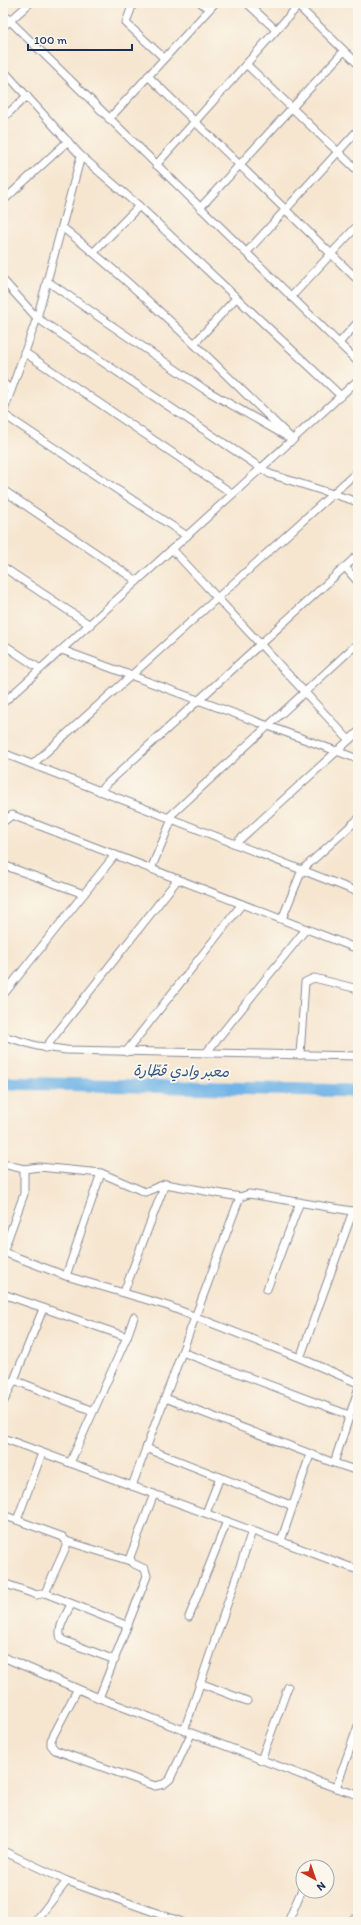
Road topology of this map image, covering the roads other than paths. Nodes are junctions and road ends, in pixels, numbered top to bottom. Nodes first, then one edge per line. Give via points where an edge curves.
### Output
1 (30, 3) edge
2 (133, 3) edge
3 (201, 3) edge
4 (215, 3) edge
5 (247, 3) edge
6 (296, 5) edge
7 (209, 9) junction
8 (3, 14) edge
9 (10, 21) junction
10 (3, 28) edge
11 (276, 30) junction
12 (344, 51) junction
13 (164, 58) junction
14 (246, 64) junction
15 (358, 64) edge
16 (3, 70) edge
17 (148, 76) junction
18 (28, 96) junction
19 (292, 107) junction
20 (3, 118) edge
21 (109, 119) junction
22 (195, 121) junction
23 (358, 130) edge
24 (68, 141) junction
25 (338, 152) junction
26 (81, 156) junction
27 (156, 165) junction
28 (240, 165) junction
29 (358, 170) edge
30 (3, 202) edge
31 (139, 206) junction
32 (200, 208) junction
33 (286, 210) junction
34 (358, 225) edge
35 (62, 227) junction
36 (94, 252) junction
37 (246, 253) junction
38 (331, 254) junction
39 (3, 280) edge
40 (358, 280) edge
41 (47, 281) junction
42 (6, 290) edge
43 (291, 297) junction
44 (236, 298) junction
45 (37, 318) junction
46 (358, 322) edge
47 (339, 343) junction
48 (194, 344) junction
49 (24, 352) junction
50 (358, 362) edge
51 (358, 380) edge
52 (3, 383) edge
53 (11, 390) junction
54 (341, 396) junction
55 (3, 414) edge
56 (293, 440) junction
57 (262, 468) junction
58 (358, 471) edge
59 (3, 490) edge
60 (233, 494) junction
61 (333, 494) junction
62 (358, 502) edge
63 (187, 536) junction
64 (172, 549) junction
65 (358, 555) edge
66 (3, 567) edge
67 (345, 567) junction
68 (138, 581) junction
69 (358, 582) edge
70 (217, 598) junction
71 (90, 625) junction
72 (358, 643) edge
73 (3, 644) edge
74 (260, 644) junction
75 (62, 650) junction
76 (40, 669) junction
77 (132, 675) junction
78 (304, 692) junction
79 (199, 700) junction
80 (3, 703) edge
81 (268, 725) junction
82 (358, 732) edge
83 (349, 740) junction
84 (337, 751) junction
85 (3, 753) edge
86 (358, 759) edge
87 (33, 764) junction
88 (99, 791) junction
89 (170, 818) junction
90 (358, 819) edge
91 (3, 822) edge
92 (235, 844) junction
93 (115, 855) junction
94 (3, 865) edge
95 (151, 869) junction
96 (302, 870) junction
97 (178, 879) junction
98 (358, 892) edge
99 (84, 894) junction
100 (242, 904) junction
101 (282, 919) junction
102 (306, 929) junction
103 (358, 949) edge
104 (358, 989) edge
105 (3, 995) edge
106 (3, 1036) edge
107 (45, 1048) junction
108 (126, 1052) junction
109 (206, 1053) junction
110 (300, 1055) junction
111 (358, 1056) edge
112 (3, 1164) edge
113 (24, 1169) junction
114 (101, 1174) junction
115 (164, 1184) junction
116 (240, 1197) junction
117 (300, 1202) junction
118 (355, 1211) edge
119 (3, 1252) edge
120 (66, 1276) junction
121 (267, 1289) dead end
122 (124, 1292) junction
123 (3, 1294) edge
124 (43, 1309) junction
125 (134, 1317) dead end
126 (196, 1317) junction
127 (126, 1337) junction
128 (182, 1352) junction
129 (300, 1358) junction
130 (14, 1380) junction
131 (358, 1383) edge
132 (358, 1390) edge
133 (165, 1398) junction
134 (3, 1403) edge
135 (93, 1411) junction
136 (348, 1415) junction
137 (3, 1438) edge
138 (146, 1448) junction
139 (42, 1453) junction
140 (310, 1455) junction
141 (70, 1463) junction
142 (334, 1463) junction
143 (358, 1471) edge
144 (220, 1477) junction
145 (132, 1486) junction
146 (154, 1494) junction
147 (293, 1506) junction
148 (206, 1513) junction
149 (3, 1515) edge
150 (17, 1520) junction
151 (227, 1522) junction
152 (252, 1531) junction
153 (66, 1541) junction
154 (281, 1541) junction
155 (130, 1561) junction
156 (358, 1570) edge
157 (3, 1583) edge
158 (45, 1593) junction
159 (71, 1604) junction
160 (189, 1617) dead end
161 (128, 1626) junction
162 (3, 1657) edge
163 (115, 1660) junction
164 (200, 1683) junction
165 (288, 1687) dead end
166 (77, 1690) junction
167 (99, 1698) junction
168 (247, 1701) dead end
169 (358, 1726) edge
170 (184, 1731) junction
171 (191, 1734) junction
172 (261, 1760) junction
173 (336, 1788) junction
174 (358, 1795) edge
175 (3, 1850) edge
176 (67, 1881) junction
177 (298, 1899) edge
178 (35, 1922) edge
179 (182, 1922) edge
180 (288, 1922) edge

1 - 9 street
2 - 13 street via 126,23
3 - 7 street
4 - 7 street
5 - 11 street
6 - 11 street
6 - 12 street
7 - 13 street
8 - 9 street
9 - 10 street
9 - 21 street
11 - 14 street
12 - 15 street
12 - 19 street
13 - 17 street
14 - 19 street
14 - 22 street
16 - 18 street
17 - 21 street
17 - 22 street
18 - 20 street
18 - 24 street
19 - 25 street
19 - 28 street
21 - 27 street
22 - 27 street
22 - 28 street
23 - 25 street
24 - 26 street
24 - 30 street
25 - 29 street
25 - 33 street
26 - 31 street
26 - 35 street
27 - 32 street
28 - 32 street
28 - 33 street
31 - 36 street
31 - 44 street
32 - 37 street
33 - 37 street
33 - 38 street
34 - 38 street
35 - 36 street
35 - 41 street
36 - 48 street
37 - 43 street
38 - 40 street
38 - 43 street
39 - 42 street
41 - 45 street
41 - 56 street via 204,389
42 - 45 street
43 - 47 street
44 - 48 street
44 - 54 street
45 - 49 street
45 - 57 street
46 - 47 street
47 - 50 street
48 - 56 street
49 - 53 street
49 - 60 street
51 - 54 street
52 - 53 street
53 - 55 street
54 - 56 street
55 - 63 street
56 - 57 street
57 - 60 street
57 - 61 street via 270,474
58 - 61 street
59 - 68 street
60 - 63 street
61 - 62 street
61 - 70 street
63 - 64 street
64 - 68 street
64 - 70 street
65 - 67 street
66 - 71 street
67 - 69 street
67 - 74 street
68 - 71 street
70 - 74 street
70 - 77 street
71 - 75 street
72 - 78 street
73 - 76 street
74 - 78 street
74 - 79 street
75 - 76 street
75 - 77 street
76 - 80 street
77 - 79 street
77 - 87 street
78 - 81 street
78 - 83 street
79 - 81 street
79 - 88 street
81 - 84 street
81 - 89 street
82 - 83 street
83 - 84 street
84 - 86 street
84 - 92 street
85 - 87 street
87 - 88 street
88 - 89 street
89 - 92 street
89 - 95 street
90 - 96 street
91 - 93 street via 12,815
92 - 96 street
93 - 95 street
93 - 99 street
94 - 99 street
95 - 97 street
96 - 98 street
96 - 101 street
97 - 100 street
97 - 107 street
99 - 105 street
100 - 101 street
100 - 108 street
101 - 102 street
102 - 103 street
102 - 109 street
104 - 110 street via 314,978 305,982
106 - 107 street
107 - 108 street
108 - 109 street
109 - 110 street
110 - 111 street
112 - 113 street
113 - 114 street via 39,1167
113 - 119 street via 24,1194
114 - 115 street via 145,1192
114 - 120 street
115 - 116 street
115 - 122 street
116 - 117 street via 249,1194
116 - 126 street
117 - 118 street
117 - 121 street
118 - 129 street
119 - 120 street
120 - 122 street
122 - 126 street
123 - 124 street
124 - 127 street
124 - 130 street
125 - 127 street
126 - 128 street
126 - 129 street
127 - 135 street
128 - 133 street
128 - 136 street
129 - 131 street
130 - 134 street
130 - 135 street
132 - 136 street
133 - 138 street
133 - 140 street
135 - 141 street
136 - 142 street
137 - 139 street
138 - 144 street
138 - 145 street
139 - 141 street
139 - 150 street
140 - 142 street
140 - 147 street
141 - 145 street
142 - 143 street
144 - 147 street
144 - 148 street
145 - 146 street
146 - 148 street
146 - 155 street
147 - 154 street
148 - 151 street
149 - 150 street
150 - 153 street via 63,1537
151 - 152 street
151 - 160 street
152 - 154 street
152 - 164 street
153 - 155 street
153 - 158 street via 66,1547
154 - 156 street
155 - 161 street via 148,1572
157 - 158 street via 37,1595
158 - 159 street
159 - 161 street
159 - 163 street via 59,1632 62,1640
161 - 163 street
162 - 166 street
163 - 167 street
164 - 168 street
164 - 170 street
165 - 172 street
166 - 167 street
166 - 171 street via 51,1740 50,1745 55,1750 155,1786 170,1779
167 - 170 street
169 - 173 street
170 - 171 street
171 - 172 street
172 - 173 street
173 - 174 street
175 - 176 street
176 - 178 street
176 - 179 street
177 - 180 street

